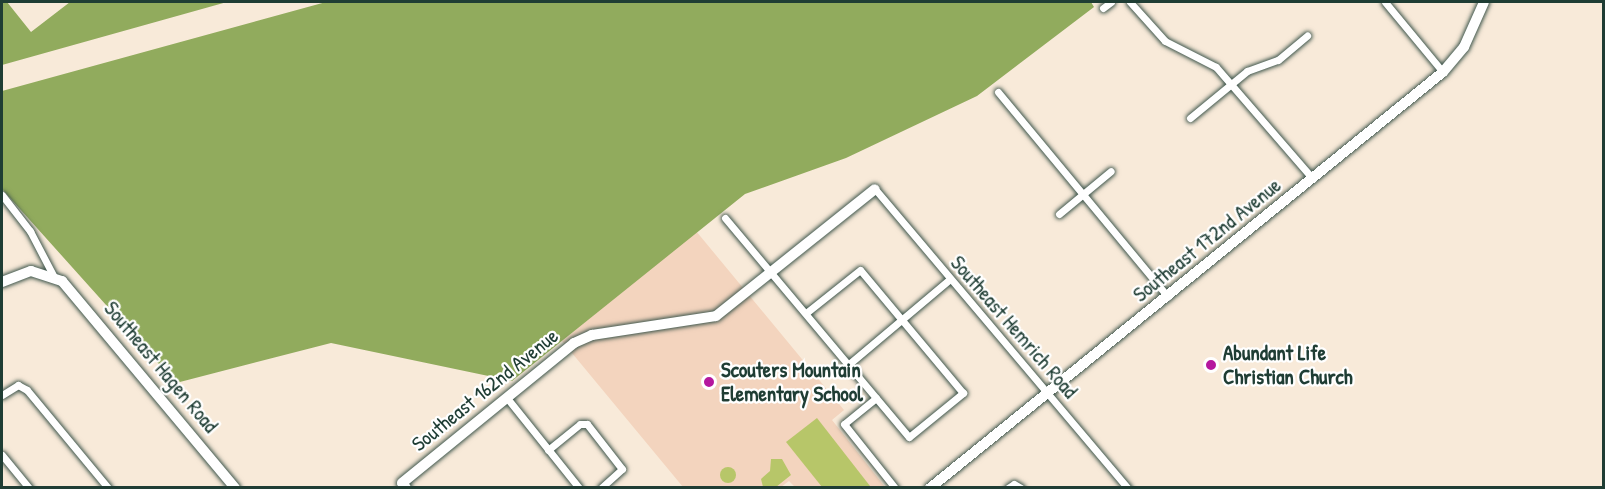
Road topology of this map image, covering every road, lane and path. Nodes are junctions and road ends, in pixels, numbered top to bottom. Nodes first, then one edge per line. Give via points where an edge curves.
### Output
1 (1111, 2) edge
2 (1130, 2) edge
3 (1385, 2) edge
4 (1484, 2) edge
5 (1103, 8) dead end
6 (1306, 36) dead end
7 (1443, 72) junction
8 (1232, 85) junction
9 (998, 92) dead end
10 (1190, 118) dead end
11 (1111, 171) dead end
12 (1313, 179) junction
13 (874, 189) joint
14 (1082, 194) junction
15 (2, 195) edge
16 (1059, 214) dead end
17 (725, 218) dead end
18 (773, 272) junction
19 (53, 275) junction
20 (950, 279) junction
21 (2, 282) edge
22 (1168, 297) junction
23 (806, 313) junction
24 (901, 320) junction
25 (849, 364) junction
26 (1050, 393) junction
27 (2, 394) edge
28 (507, 398) junction
29 (876, 398) junction
30 (549, 450) junction
31 (2, 455) edge
32 (404, 485) edge
33 (29, 488) edge
34 (108, 488) edge
35 (235, 488) edge
36 (579, 488) edge
37 (601, 488) edge
38 (895, 488) edge
39 (930, 488) edge
40 (1008, 488) edge
41 (1021, 488) edge
42 (1128, 488) edge

1 - 5 street
2 - 8 street via 1162,39 1202,57
3 - 7 street
4 - 7 street, Southeast 172nd Avenue via 1464,47
6 - 8 street via 1278,60 1250,69
7 - 12 street, Southeast 172nd Avenue
8 - 10 street
8 - 12 street
9 - 14 street
11 - 14 street
12 - 22 street, Southeast 172nd Avenue
13 - 18 street, Southeast 162nd Avenue
13 - 20 street, Southeast Hemrich Road
14 - 16 street
14 - 22 street
15 - 19 street via 30,231
17 - 18 street
18 - 23 street
18 - 28 street, Southeast 162nd Avenue via 706,320 584,338
19 - 21 street via 24,271
19 - 35 street, Southeast Hagen Road via 76,295
20 - 24 street
20 - 26 street, Southeast Hemrich Road via 1038,385
22 - 26 street, Southeast 172nd Avenue
23 - 24 street via 860,270
23 - 25 street
24 - 25 street
24 - 29 street via 963,393 909,437
25 - 29 street
26 - 39 street, Southeast 172nd Avenue
26 - 42 street, Southeast Hemrich Road
27 - 34 street via 18,385 27,390
28 - 30 street
28 - 32 street, Southeast 162nd Avenue
29 - 38 street via 844,424
30 - 36 street
30 - 37 street via 584,422 621,469
31 - 33 street
40 - 41 street via 1014,484

